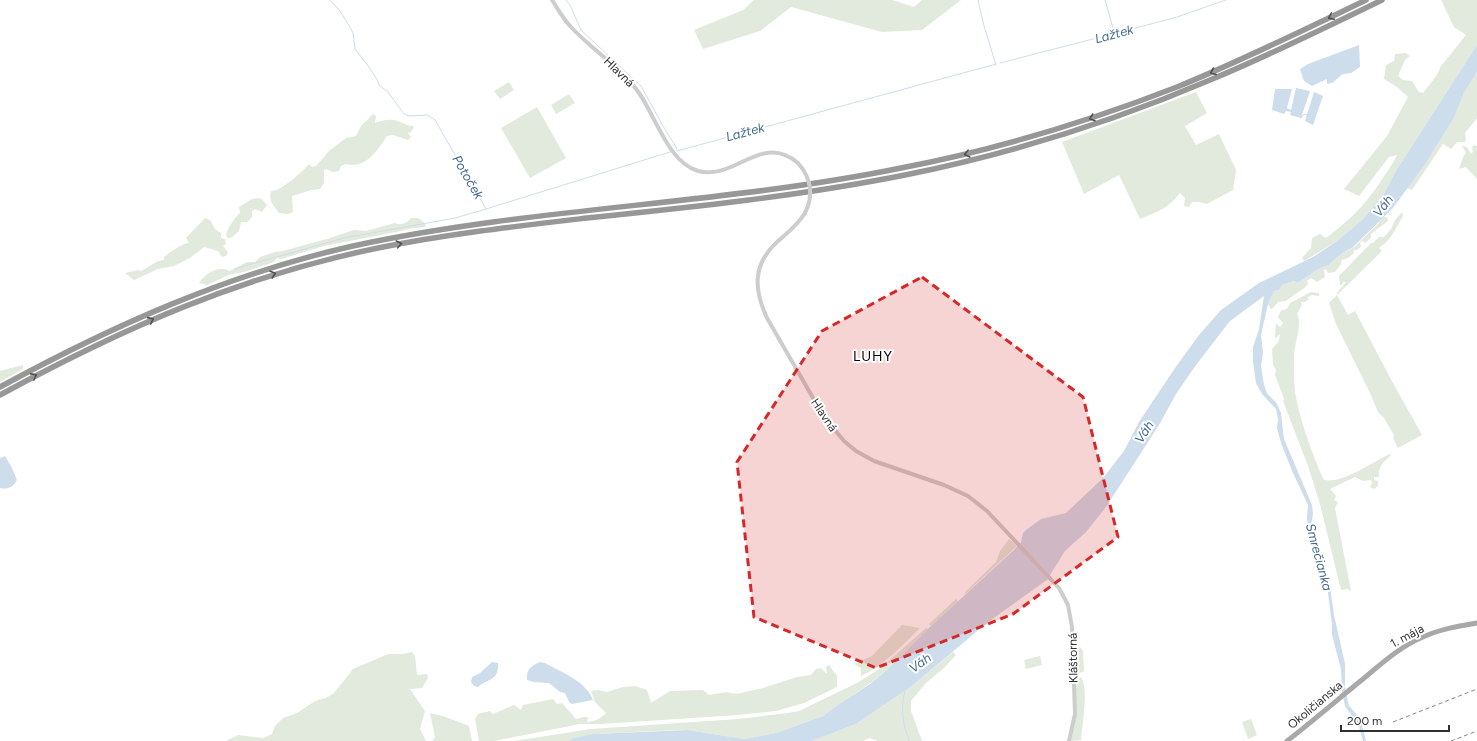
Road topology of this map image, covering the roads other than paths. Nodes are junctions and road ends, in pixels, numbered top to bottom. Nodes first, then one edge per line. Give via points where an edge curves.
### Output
1 (552, 0) edge
2 (1366, 0) edge
3 (1382, 0) edge
4 (0, 387) edge
5 (0, 395) edge
6 (1052, 580) joint
7 (1477, 624) edge
8 (1356, 684) joint
9 (1068, 741) edge
10 (1287, 741) edge

1 - 6 street, Hlavná, bridge via 570,26 638,92 674,154 686,165 702,172 716,172 772,152 783,154 798,163 806,174 811,188 810,202 796,225 764,258 759,270 758,291 760,304 767,318 824,417 844,441 866,457 966,495 983,508
2 -> 4 highway via 1260,51 1154,96 1056,129 960,155 894,170 796,186 439,230 298,260 209,289 154,311
5 -> 3 highway via 90,348 185,305 300,266 401,244 482,231 724,203 824,189 931,169 1028,144 1114,117 1202,84
6 - 9 street, Kláštorná via 1065,596 1071,620 1075,710
7 - 8 main road, 1. mája via 1444,630 1414,641
8 - 10 main road, Okoličianska

